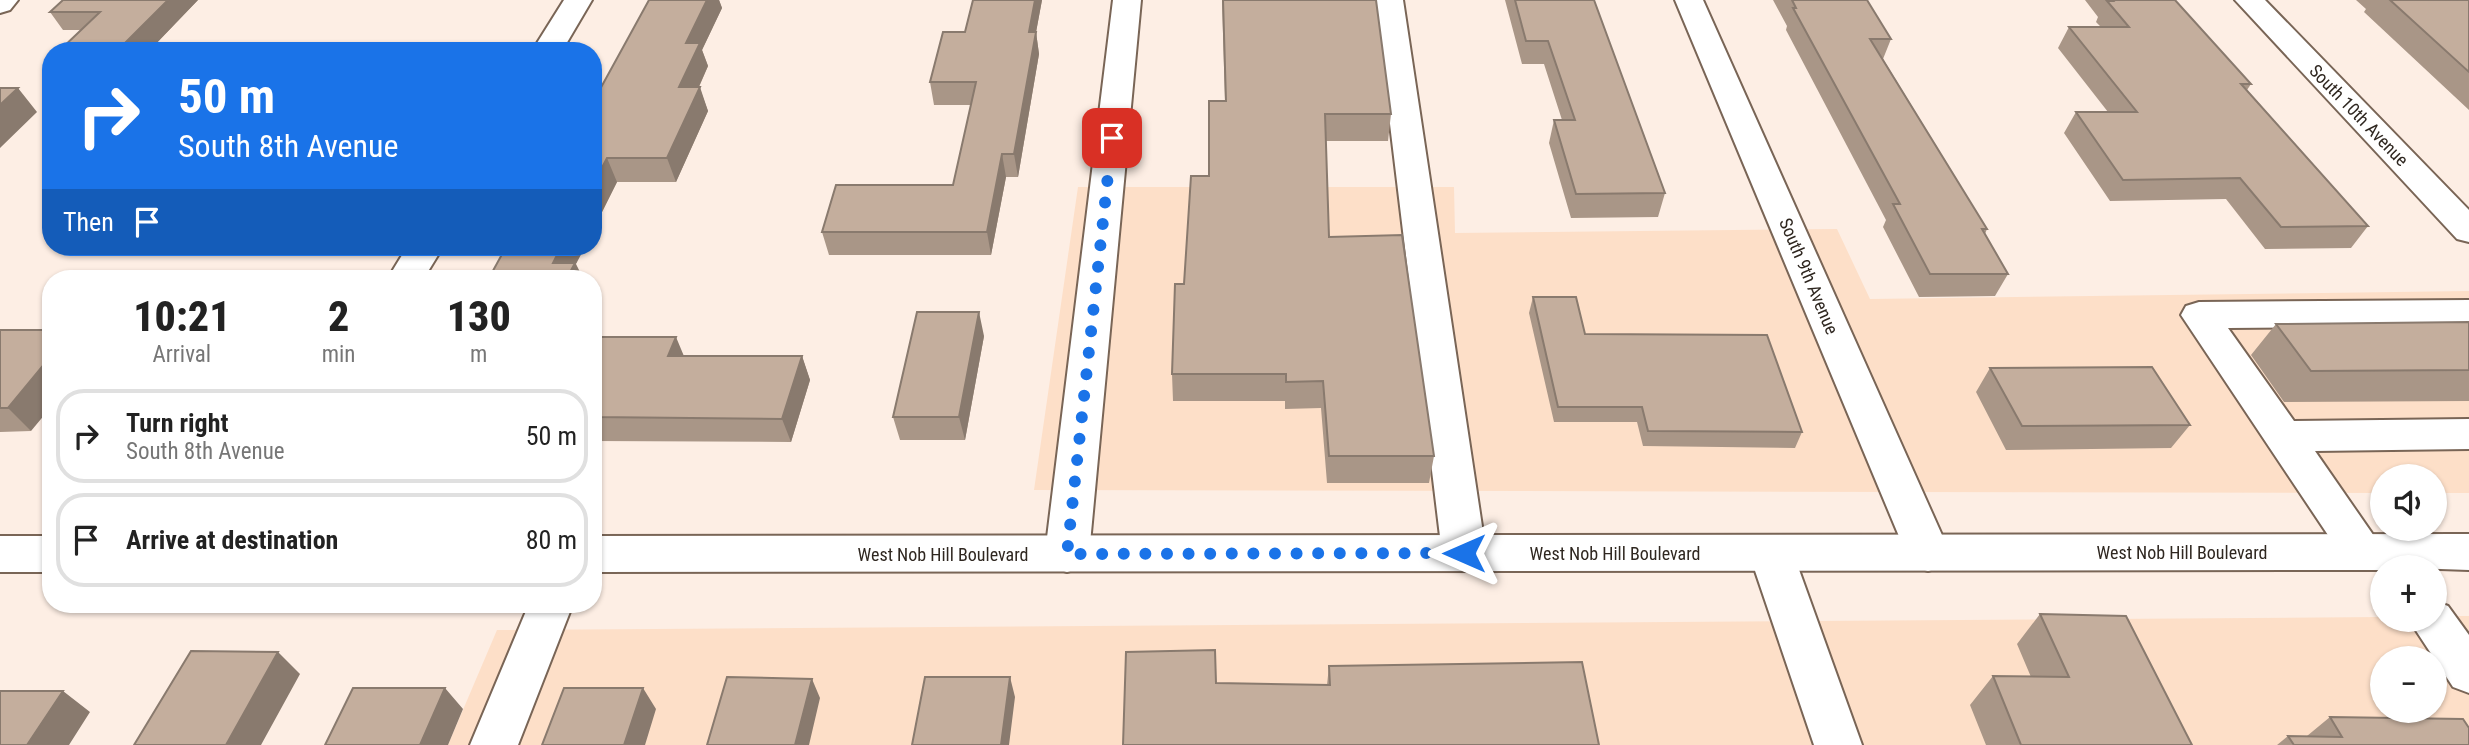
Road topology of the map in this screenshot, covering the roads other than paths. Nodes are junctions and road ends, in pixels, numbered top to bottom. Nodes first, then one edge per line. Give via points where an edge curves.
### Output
1 (4, 0) edge
2 (578, 0) edge
3 (1126, 0) edge
4 (1389, 0) edge
5 (1689, 0) edge
6 (2249, 0) edge
7 (0, 4) edge
8 (552, 42) edge
9 (2469, 230) edge
10 (2469, 313) edge
11 (2469, 434) edge
12 (2282, 436) junction
13 (2469, 552) edge
14 (1464, 553) junction
15 (1771, 553) junction
16 (1928, 553) junction
17 (0, 554) edge
18 (42, 554) edge
19 (602, 554) edge
20 (1067, 554) junction
21 (2379, 555) edge
22 (2416, 555) edge
23 (2370, 557) edge
24 (547, 613) edge
25 (2441, 632) edge
26 (2466, 664) edge
27 (494, 745) edge
28 (1838, 745) edge

1 - 7 street
2 - 8 street
3 - 20 street
4 - 14 street
5 - 16 street, South 9th Avenue
6 - 9 street, South 10th Avenue
10 - 12 street via 2199,315
11 - 12 street
12 - 21 street
13 - 22 street, West Nob Hill Boulevard
14 - 15 street, West Nob Hill Boulevard
14 - 20 street, West Nob Hill Boulevard
15 - 16 street, West Nob Hill Boulevard
15 - 28 street
16 - 23 street, West Nob Hill Boulevard
17 - 18 street
19 - 20 street, West Nob Hill Boulevard
24 - 27 street
25 - 26 street

